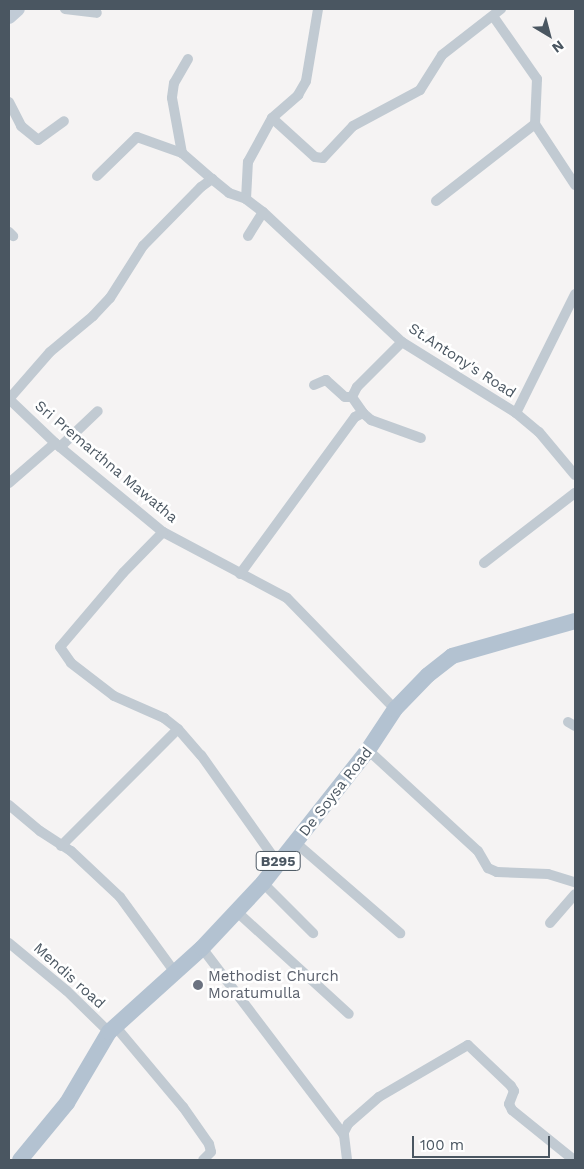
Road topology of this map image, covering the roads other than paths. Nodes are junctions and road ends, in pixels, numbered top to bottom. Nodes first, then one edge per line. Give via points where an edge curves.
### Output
1 (18, 9) edge
2 (65, 9) edge
3 (318, 9) edge
4 (497, 12) edge
5 (97, 13) dead end
6 (9, 17) edge
7 (188, 59) dead end
8 (9, 102) edge
9 (272, 118) junction
10 (64, 121) dead end
11 (534, 124) junction
12 (182, 153) junction
13 (97, 176) dead end
14 (212, 178) junction
15 (575, 185) edge
16 (246, 198) junction
17 (436, 201) dead end
18 (263, 212) junction
19 (248, 236) dead end
20 (575, 294) edge
21 (402, 342) junction
22 (314, 385) dead end
23 (352, 397) junction
24 (9, 399) edge
25 (98, 411) dead end
26 (516, 413) junction
27 (363, 414) junction
28 (421, 438) dead end
29 (58, 445) junction
30 (575, 475) edge
31 (9, 483) edge
32 (575, 493) edge
33 (163, 532) junction
34 (484, 563) dead end
35 (240, 574) junction
36 (575, 621) edge
37 (394, 709) junction
38 (178, 729) junction
39 (368, 750) junction
40 (9, 805) edge
41 (296, 843) junction
42 (61, 846) junction
43 (277, 862) junction
44 (575, 882) edge
45 (263, 883) junction
46 (575, 894) edge
47 (235, 910) junction
48 (550, 923) dead end
49 (313, 933) dead end
50 (400, 933) dead end
51 (9, 943) edge
52 (202, 948) junction
53 (174, 970) junction
54 (349, 1014) dead end
55 (112, 1029) junction
56 (343, 1134) junction
57 (20, 1160) edge
58 (203, 1160) edge
59 (347, 1160) edge
60 (574, 1160) edge

1 - 6 street
2 - 5 street
3 - 9 street via 306,81 298,95
4 - 9 street via 442,55 420,90 353,126 323,158 316,157
4 - 11 street via 537,79
7 - 12 street via 174,83 172,98
8 - 10 street via 22,126 38,140 44,139
9 - 16 street via 248,162
11 - 15 street
11 - 17 street
12 - 13 street via 137,137
12 - 14 street
14 - 16 street via 229,192
14 - 24 street via 160,226 110,298 50,352
16 - 18 street
18 - 19 street
18 - 21 street, St.Antony's Road
20 - 26 street
21 - 23 street via 357,387
21 - 26 street, St.Antony's Road
22 - 23 street via 326,380 341,394
23 - 27 street
24 - 29 street, Sri Premarthna Mawatha
25 - 29 street
26 - 30 street, St.Antony's Road via 539,432
27 - 28 street via 387,427
27 - 35 street via 355,417
29 - 31 street
29 - 33 street, Sri Premarthna Mawatha
32 - 34 street
33 - 35 street, Sri Premarthna Mawatha
33 - 38 street via 122,573 60,647 71,663 114,696 164,718
35 - 37 street, Sri Premarthna Mawatha via 254,578 287,598
36 - 37 main road, De Soysa Road / B295 via 452,656
37 - 39 main road, De Soysa Road / B295
38 - 42 street
38 - 43 street via 201,755
39 - 41 main road, De Soysa Road / B295
39 - 44 street via 478,850 488,868 497,872 548,874
40 - 42 street
41 - 43 main road, De Soysa Road / B295
41 - 50 street
42 - 53 street via 71,851 120,897
43 - 45 main road, De Soysa Road / B295
45 - 47 main road, De Soysa Road / B295
45 - 49 street
46 - 48 street
47 - 52 main road, De Soysa Road / B295
47 - 54 street
51 - 55 street, Mendis road
52 - 53 main road, De Soysa Road / B295
52 - 56 street
53 - 55 main road, De Soysa Road / B295
55 - 57 main road, De Soysa Road / B295 via 67,1103
55 - 58 street, Mendis road via 183,1107 209,1144 211,1152
56 - 59 street
56 - 60 street via 348,1124 378,1098 468,1046 504,1076 514,1090 510,1104 512,1110

